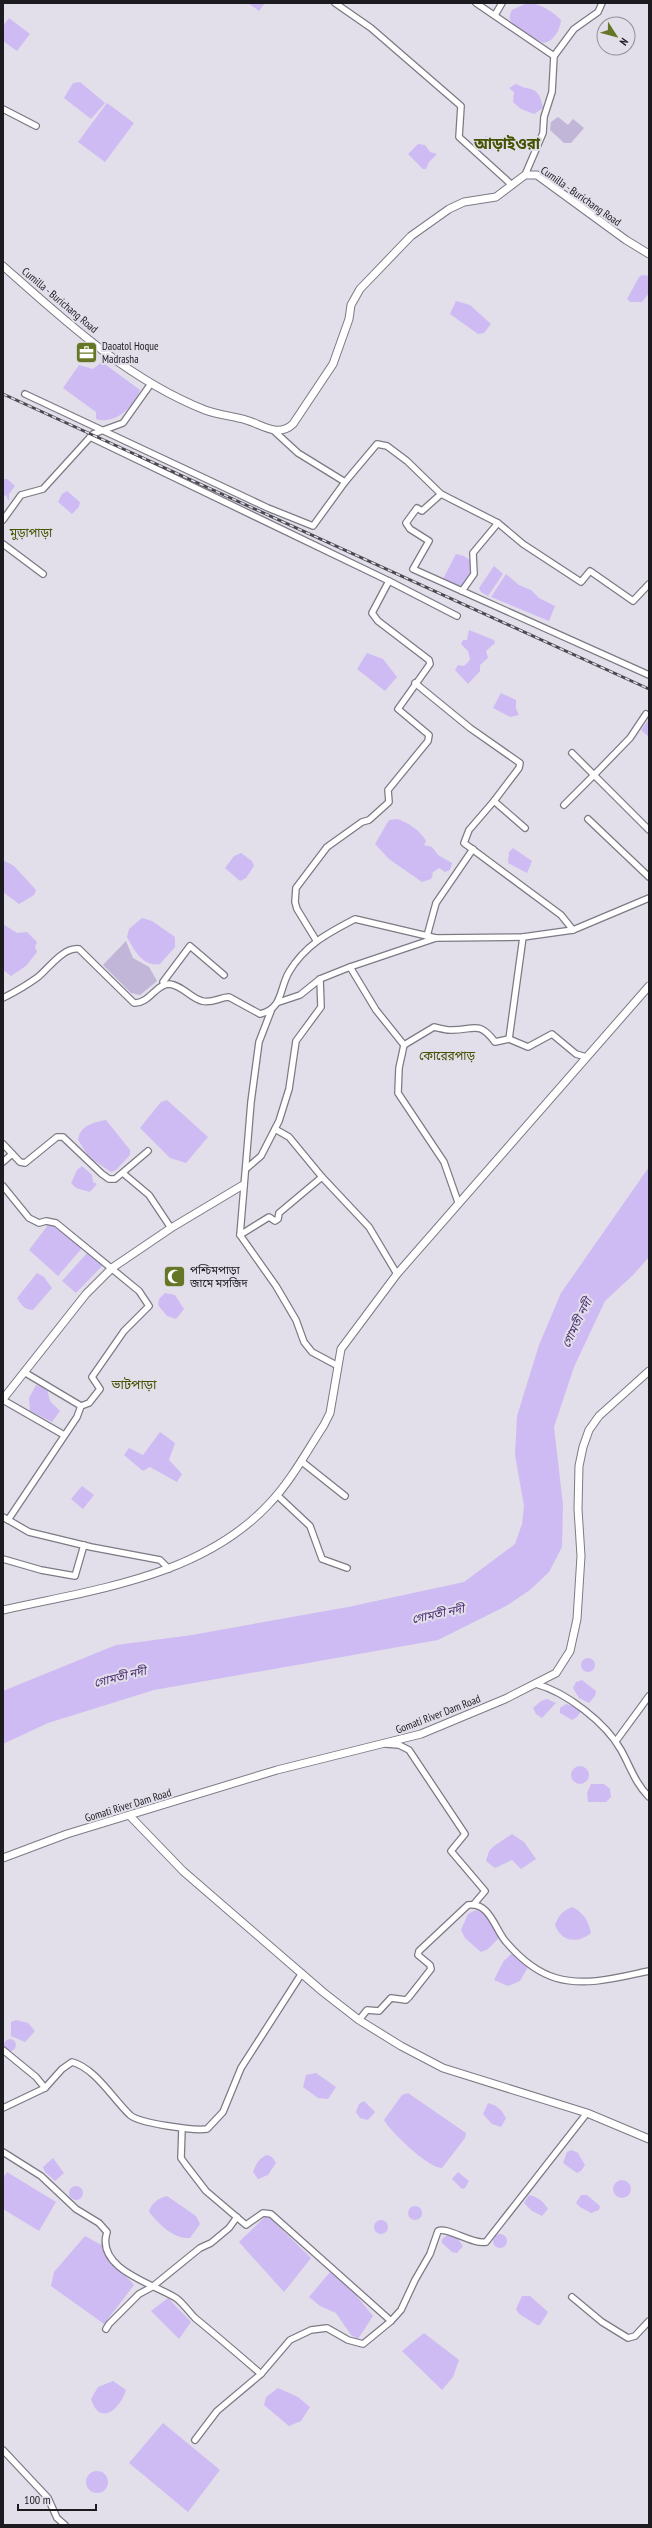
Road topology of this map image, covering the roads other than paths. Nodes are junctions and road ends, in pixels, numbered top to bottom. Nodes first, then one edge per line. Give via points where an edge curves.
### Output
1 (335, 3) edge
2 (476, 3) edge
3 (502, 3) edge
4 (602, 3) edge
5 (495, 15) junction
6 (554, 56) junction
7 (3, 109) edge
8 (36, 126) dead end
9 (525, 175) junction
10 (512, 185) junction
11 (649, 254) edge
12 (3, 266) edge
13 (150, 385) junction
14 (25, 394) dead end
15 (100, 430) junction
16 (273, 430) junction
17 (90, 437) junction
18 (345, 482) junction
19 (441, 494) junction
20 (3, 520) edge
21 (498, 523) junction
22 (3, 544) edge
23 (43, 574) dead end
24 (389, 581) junction
25 (649, 584) edge
26 (462, 591) junction
27 (457, 616) dead end
28 (649, 675) edge
29 (415, 683) junction
30 (646, 714) dead end
31 (572, 753) dead end
32 (594, 775) junction
33 (494, 801) junction
34 (564, 805) dead end
35 (588, 819) dead end
36 (525, 828) dead end
37 (649, 830) edge
38 (473, 849) junction
39 (649, 877) edge
40 (649, 898) edge
41 (573, 930) junction
42 (427, 936) junction
43 (523, 937) junction
44 (436, 938) junction
45 (316, 940) junction
46 (350, 967) junction
47 (224, 975) dead end
48 (320, 979) junction
49 (164, 985) junction
50 (649, 986) edge
51 (3, 998) edge
52 (279, 1002) junction
53 (271, 1011) junction
54 (509, 1040) junction
55 (404, 1045) junction
56 (586, 1057) junction
57 (275, 1129) junction
58 (3, 1144) edge
59 (148, 1151) dead end
60 (12, 1154) junction
61 (3, 1162) edge
62 (247, 1168) junction
63 (124, 1174) junction
64 (322, 1177) junction
65 (243, 1185) junction
66 (3, 1186) edge
67 (458, 1202) junction
68 (171, 1228) junction
69 (240, 1235) junction
70 (112, 1268) junction
71 (397, 1274) junction
72 (338, 1366) junction
73 (649, 1371) edge
74 (24, 1372) junction
75 (3, 1400) edge
76 (81, 1406) junction
77 (64, 1435) junction
78 (301, 1461) junction
79 (277, 1495) junction
80 (345, 1496) dead end
81 (5, 1518) edge
82 (84, 1545) junction
83 (3, 1559) edge
84 (347, 1568) dead end
85 (169, 1569) junction
86 (3, 1610) edge
87 (536, 1684) junction
88 (649, 1696) edge
89 (616, 1741) junction
90 (386, 1744) junction
91 (649, 1796) edge
92 (130, 1816) junction
93 (3, 1858) edge
94 (474, 1904) junction
95 (649, 1971) edge
96 (302, 1973) junction
97 (359, 2020) junction
98 (3, 2050) edge
99 (45, 2088) junction
100 (3, 2108) edge
101 (587, 2113) junction
102 (182, 2129) junction
103 (649, 2139) edge
104 (3, 2152) edge
105 (237, 2217) junction
106 (152, 2286) junction
107 (572, 2297) dead end
108 (391, 2321) junction
109 (649, 2321) edge
110 (106, 2329) dead end
111 (261, 2374) junction
112 (195, 2440) dead end
113 (3, 2450) edge
114 (65, 2525) edge

1 - 10 street via 371,28 461,106 459,137
2 - 5 street
3 - 5 street
4 - 6 street via 598,12 574,29
5 - 6 street
6 - 9 street via 552,92 544,117 543,133
7 - 8 street
9 - 10 street, Cumilla - Burichang Road
9 - 11 street, Cumilla - Burichang Road via 537,175
10 - 16 street, Cumilla - Burichang Road via 496,197 464,202 449,209 411,236 360,289 351,305 349,319 333,364 294,424 288,430
12 - 13 street, Cumilla - Burichang Road via 74,328
13 - 15 street via 123,423
13 - 16 street, Cumilla - Burichang Road via 207,411
14 - 15 street
15 - 17 street
15 - 18 street via 268,508 313,526
16 - 18 street via 298,453
17 - 20 street via 43,489 21,495
17 - 24 street
18 - 19 street via 377,444 387,446 407,461
19 - 21 street
19 - 26 street via 422,511 417,508 406,523 410,529 429,541 413,569
21 - 25 street via 523,544 581,582 590,571 633,601
21 - 26 street via 473,553 474,574
22 - 23 street
24 - 27 street
24 - 29 street via 372,614 428,660 430,664
26 - 28 street
29 - 33 street via 470,728 520,763
29 - 45 street via 398,708 429,735 428,740 388,790 389,802 369,820 362,822 327,847 296,888 297,909
30 - 32 street via 630,738
31 - 32 street
32 - 34 street
32 - 37 street
33 - 36 street
33 - 38 street via 469,830 464,843
35 - 39 street
38 - 41 street via 560,915
38 - 42 street via 436,903
40 - 41 street
41 - 43 street
42 - 44 street
42 - 45 street via 355,919
43 - 44 street
43 - 54 street
44 - 46 street
45 - 52 street via 289,973
46 - 48 street
46 - 55 street via 376,1010
47 - 49 street via 190,946 163,982
48 - 52 street via 300,995
48 - 57 street via 321,1007 296,1041 289,1089
49 - 51 street via 143,1002 134,1004 98,967 75,948 62,955 38,977
49 - 53 street via 178,987 203,1002 229,997 260,1014
50 - 56 street
52 - 53 street
53 - 62 street via 259,1042 251,1102
54 - 55 street via 495,1042 488,1032 480,1027 450,1030 434,1026
54 - 56 street via 528,1047 552,1034 576,1054
55 - 67 street via 399,1068 398,1093 444,1162
56 - 67 street
57 - 62 street via 261,1156
57 - 64 street via 288,1137
58 - 60 street
59 - 63 street
60 - 61 street
60 - 63 street via 20,1162 25,1163 57,1137 63,1137 108,1179 115,1179
62 - 65 street
63 - 68 street via 149,1195
64 - 69 street via 280,1213 278,1219 275,1221 269,1217
64 - 71 street via 362,1219
65 - 68 street
65 - 69 street
66 - 70 street via 35,1222 56,1223
67 - 71 street
68 - 70 street
69 - 72 street via 276,1286 296,1320 304,1342 312,1352
70 - 74 street via 86,1294
70 - 76 street via 139,1291 149,1306 124,1331 92,1377 100,1389 89,1403
71 - 72 street via 341,1349
72 - 78 street via 330,1413
73 - 87 street, Gomati River Dam Road via 599,1416 589,1430 579,1466 581,1556 577,1619 564,1665
74 - 75 street
74 - 76 street
75 - 77 street
76 - 77 street
77 - 81 street
78 - 79 street
78 - 80 street
79 - 84 street via 310,1526 322,1559
79 - 85 street via 246,1526 212,1550
81 - 82 street via 29,1532
82 - 83 street via 75,1576 40,1570
82 - 85 street via 160,1560
85 - 86 street
87 - 89 street via 560,1694 596,1719
87 - 90 street, Gomati River Dam Road via 452,1722
88 - 89 street
89 - 91 street via 637,1783
90 - 92 street, Gomati River Dam Road via 277,1770
90 - 94 street via 399,1745 409,1750 465,1834 451,1851 485,1891
92 - 93 street, Gomati River Dam Road via 66,1834
92 - 96 street via 183,1871
94 - 95 street via 487,1913 505,1942 520,1957 557,1978 604,1980
94 - 97 street via 468,1905 456,1915 419,1951 418,1955 431,1969 410,1997 406,2000 391,1998 379,2011 368,2010
96 - 97 street
96 - 102 street via 240,2068 223,2112 207,2129
97 - 101 street via 443,2068
98 - 99 street via 36,2077
99 - 100 street
99 - 102 street via 62,2068 72,2062 81,2064 110,2091 131,2116
101 - 103 street
101 - 108 street via 486,2242 467,2240 446,2229 438,2231 430,2254 401,2310
102 - 105 street via 181,2158 206,2191
104 - 106 street via 41,2176 76,2209 99,2223 107,2232 105,2244 115,2261 138,2280
105 - 106 street via 230,2228
105 - 108 street via 246,2225 263,2213 271,2214
106 - 110 street via 130,2302
106 - 111 street via 177,2298
107 - 109 street via 602,2322 628,2338 635,2336
108 - 111 street via 363,2344 348,2340 326,2328 311,2330 290,2340
111 - 112 street via 217,2411
113 - 114 street via 48,2498 57,2518

